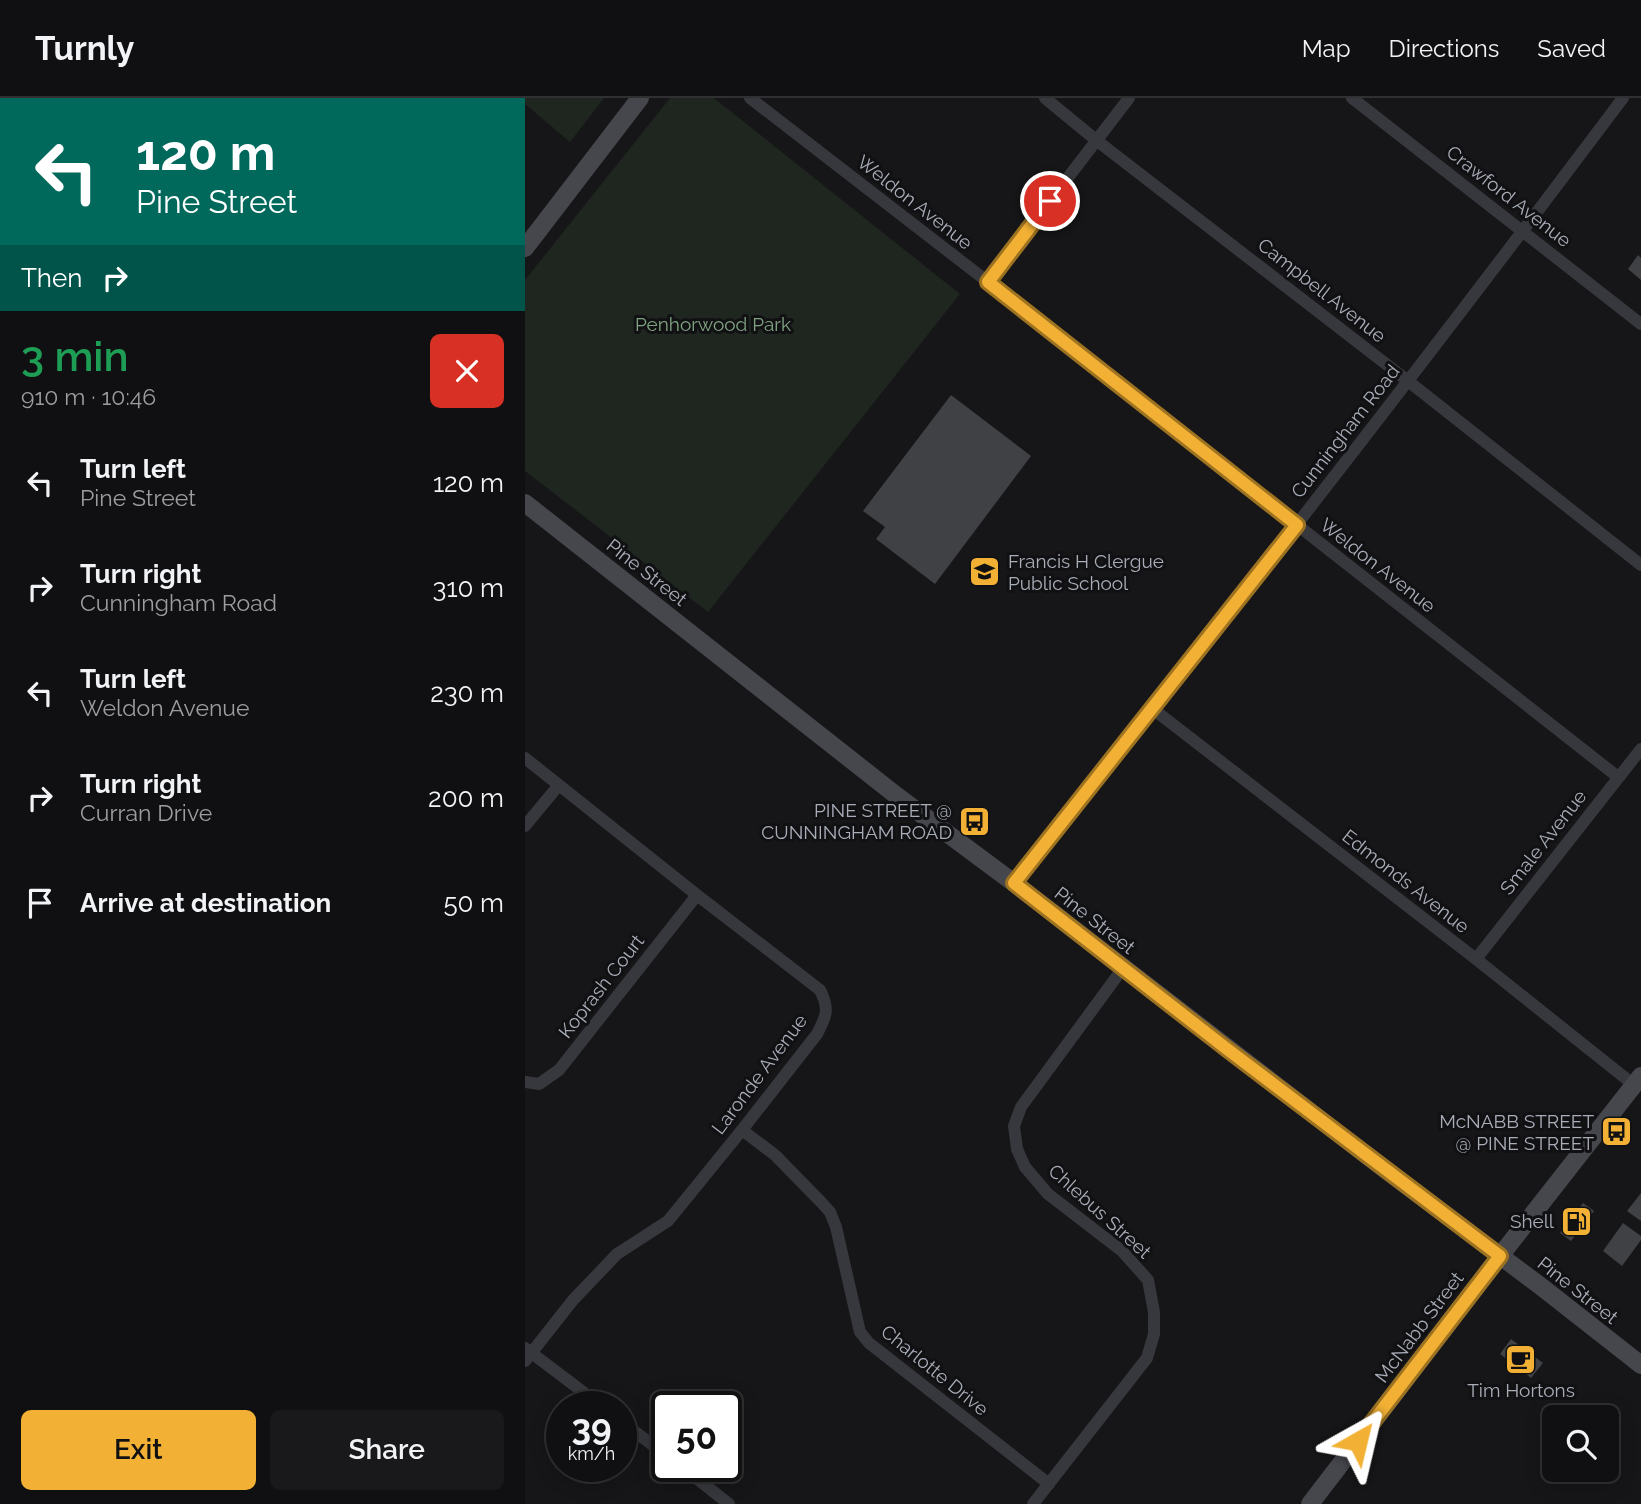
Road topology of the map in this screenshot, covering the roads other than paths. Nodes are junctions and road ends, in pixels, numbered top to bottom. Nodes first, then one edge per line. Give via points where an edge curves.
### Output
1 (640, 98) edge
2 (750, 98) edge
3 (1045, 98) edge
4 (1129, 98) edge
5 (1353, 98) edge
6 (1623, 98) edge
7 (1096, 140) junction
8 (1523, 231) junction
9 (525, 248) edge
10 (988, 282) junction
11 (1641, 324) edge
12 (1408, 381) junction
13 (525, 503) edge
14 (1297, 525) junction
15 (1641, 565) edge
16 (1153, 709) junction
17 (1641, 749) edge
18 (525, 758) edge
19 (1618, 777) junction
20 (559, 785) junction
21 (525, 826) edge
22 (1014, 883) junction
23 (697, 895) junction
24 (1476, 959) junction
25 (1123, 968) junction
26 (1638, 1081) edge
27 (525, 1082) edge
28 (742, 1130) junction
29 (1500, 1256) junction
30 (527, 1354) edge
31 (1641, 1365) edge
32 (580, 1391) edge
33 (637, 1433) edge
34 (651, 1444) edge
35 (701, 1482) edge
36 (1049, 1484) junction
37 (729, 1504) edge
38 (1033, 1504) edge
39 (1310, 1504) edge

1 - 9 street
2 - 10 street, Weldon Avenue
3 - 7 street, Campbell Avenue
4 - 7 street
5 - 8 street, Crawford Avenue
6 - 8 street, Cunningham Road
7 - 10 street
7 - 12 street, Campbell Avenue
8 - 11 street, Crawford Avenue
8 - 12 street, Cunningham Road
10 - 14 street, Weldon Avenue
12 - 14 street, Cunningham Road
12 - 15 street, Campbell Avenue
13 - 22 street, Pine Street
14 - 16 street, Cunningham Road
14 - 19 street, Weldon Avenue
16 - 22 street, Cunningham Road
16 - 24 street, Edmonds Avenue
17 - 19 street, Smale Avenue
18 - 20 street, Laronde Avenue
19 - 24 street, Smale Avenue
20 - 21 street
20 - 23 street, Laronde Avenue
22 - 25 street, Pine Street
23 - 27 street, Koprash Court via 559,1070 539,1084
23 - 28 street, Laronde Avenue via 820,990 827,1009 817,1034
24 - 26 street, Edmonds Avenue
25 - 29 street, Pine Street
25 - 36 street, Chlebus Street via 1021,1107 1014,1126 1025,1167 1048,1194 1122,1251 1147,1280 1154,1312 1147,1358
26 - 29 street, McNabb Street
28 - 30 street, Laronde Avenue via 668,1221 617,1254
28 - 36 street, Charlotte Drive via 775,1155 830,1212 860,1332 869,1343
29 - 31 street, Pine Street
29 - 39 street, McNabb Street
30 - 32 street
33 - 34 street
35 - 37 street
36 - 38 street, Chlebus Street

